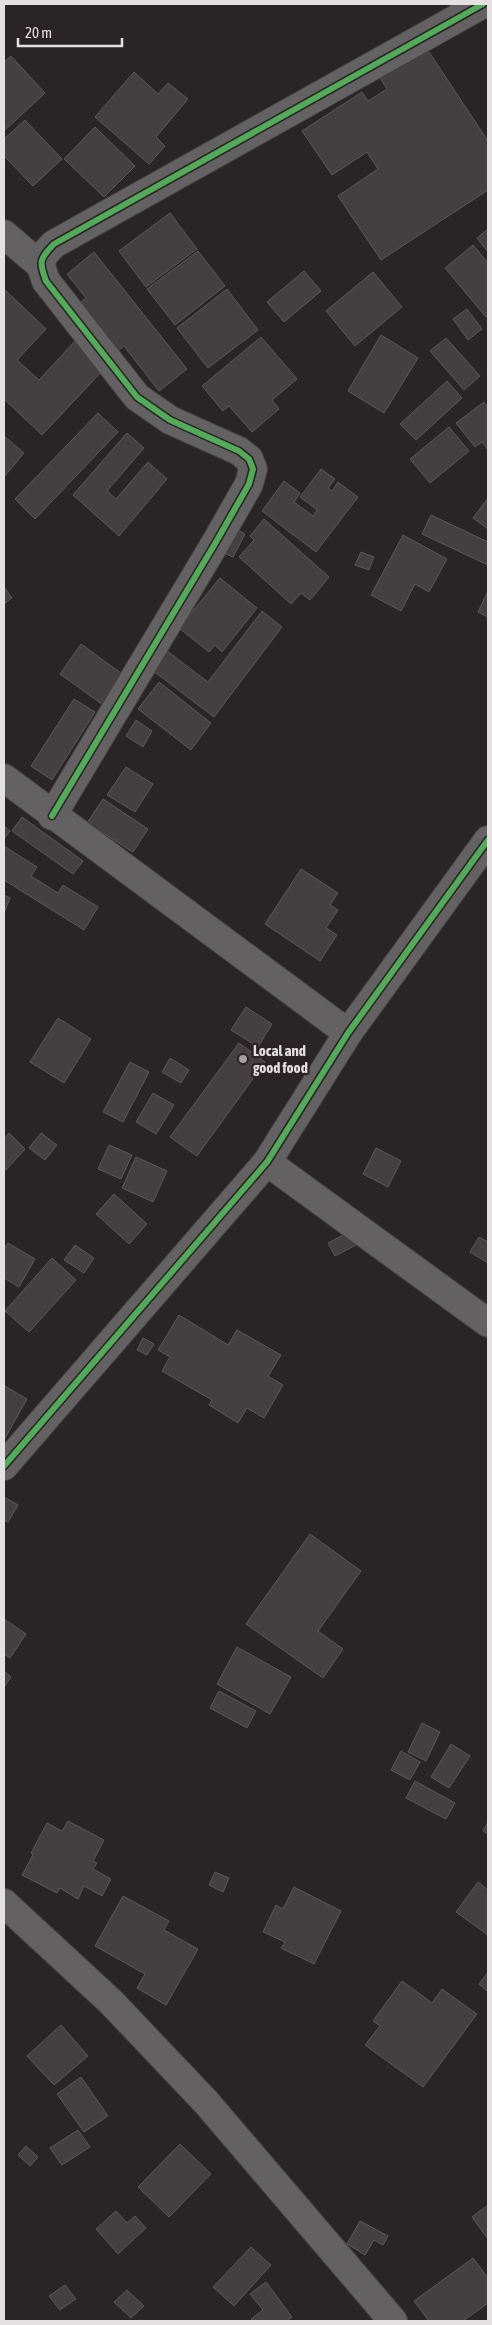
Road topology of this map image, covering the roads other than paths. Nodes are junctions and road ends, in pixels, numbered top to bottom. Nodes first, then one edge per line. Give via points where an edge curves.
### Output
1 (483, 4) edge
2 (4, 234) edge
3 (40, 265) junction
4 (4, 778) edge
5 (52, 816) junction
6 (488, 840) edge
7 (348, 1033) junction
8 (267, 1162) junction
9 (488, 1322) edge
10 (4, 1466) edge
11 (4, 1903) edge
12 (393, 2321) edge

1 - 3 street via 54,244 44,254
2 - 3 street
3 - 5 street via 46,281 137,397 170,420 238,451 249,459 253,469 250,484
4 - 5 street
5 - 7 street
6 - 7 street
7 - 8 street
8 - 9 street
8 - 10 street
11 - 12 street via 111,2002 206,2102

